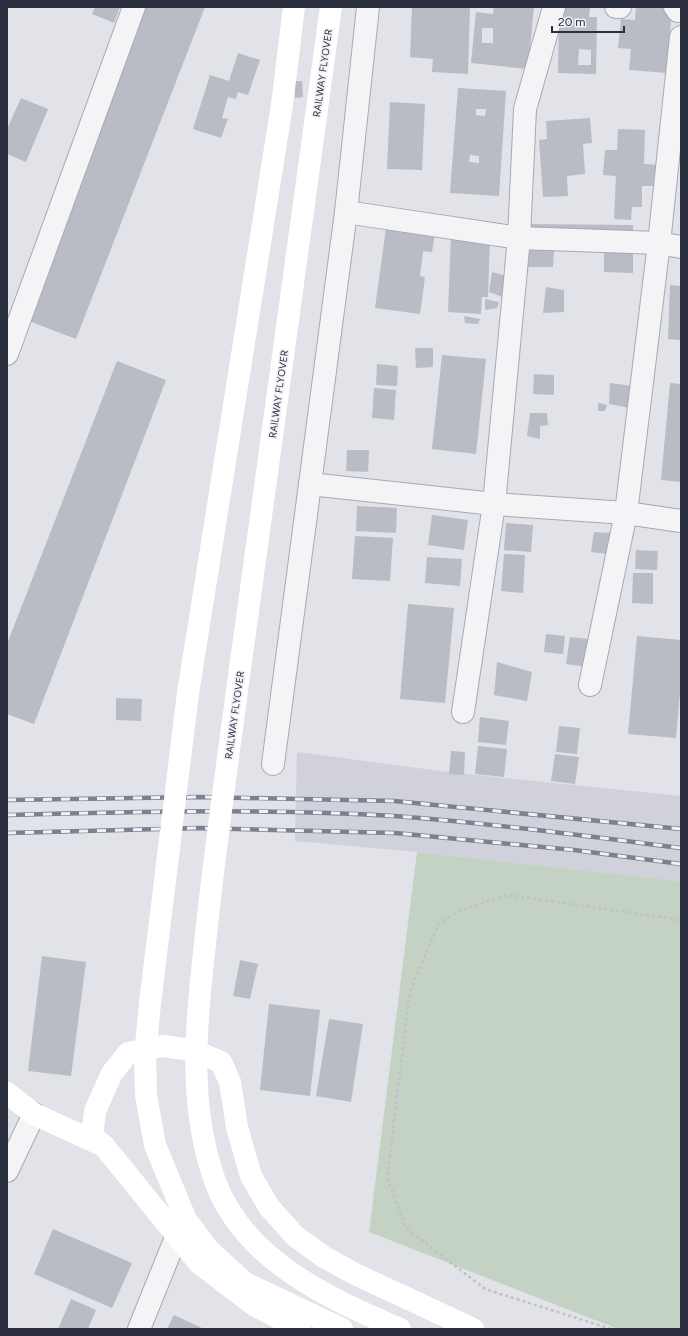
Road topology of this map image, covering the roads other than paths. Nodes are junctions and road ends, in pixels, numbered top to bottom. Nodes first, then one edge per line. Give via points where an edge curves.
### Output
1 (134, 7) edge
2 (294, 7) edge
3 (331, 7) edge
4 (368, 7) edge
5 (554, 7) edge
6 (616, 7) edge
7 (620, 7) edge
8 (675, 7) edge
9 (680, 7) edge
10 (681, 37) edge
11 (346, 212) junction
12 (519, 238) junction
13 (659, 243) junction
14 (681, 247) edge
15 (7, 354) edge
16 (310, 484) junction
17 (494, 504) junction
18 (626, 512) junction
19 (681, 521) edge
20 (590, 685) dead end
21 (463, 712) dead end
22 (273, 764) dead end
23 (7, 1093) edge
24 (34, 1114) junction
25 (104, 1146) junction
26 (7, 1171) edge
27 (177, 1235) junction
28 (139, 1329) edge
29 (300, 1329) edge
30 (342, 1329) edge
31 (400, 1329) edge
32 (473, 1329) edge

1 - 15 street
2 - 30 main road, bridge via 281,113 187,700 150,1003 145,1056 146,1095 155,1145 186,1220 209,1250 245,1283
3 - 31 main road, RAILWAY FLYOVER, bridge via 214,862 196,1032 196,1091 202,1138 216,1184 232,1214 259,1248 301,1279 348,1306
4 - 11 street
5 - 12 street via 526,109
6 - 7 street
8 - 9 street via 678,11
10 - 13 street
11 - 12 street
11 - 16 street
12 - 13 street
12 - 17 street
13 - 14 street
13 - 18 street
16 - 17 street
16 - 22 street
17 - 18 street
17 - 21 street
18 - 19 street
18 - 20 street
23 - 24 main road
24 - 25 main road
24 - 26 street
25 - 27 main road
25 - 32 main road via 92,1136 95,1111 112,1073 128,1053 162,1046 193,1050 221,1062 230,1082 237,1128 251,1176 269,1208 295,1236 324,1257 355,1274
27 - 28 street
27 - 29 main road via 199,1263 226,1285 254,1305

